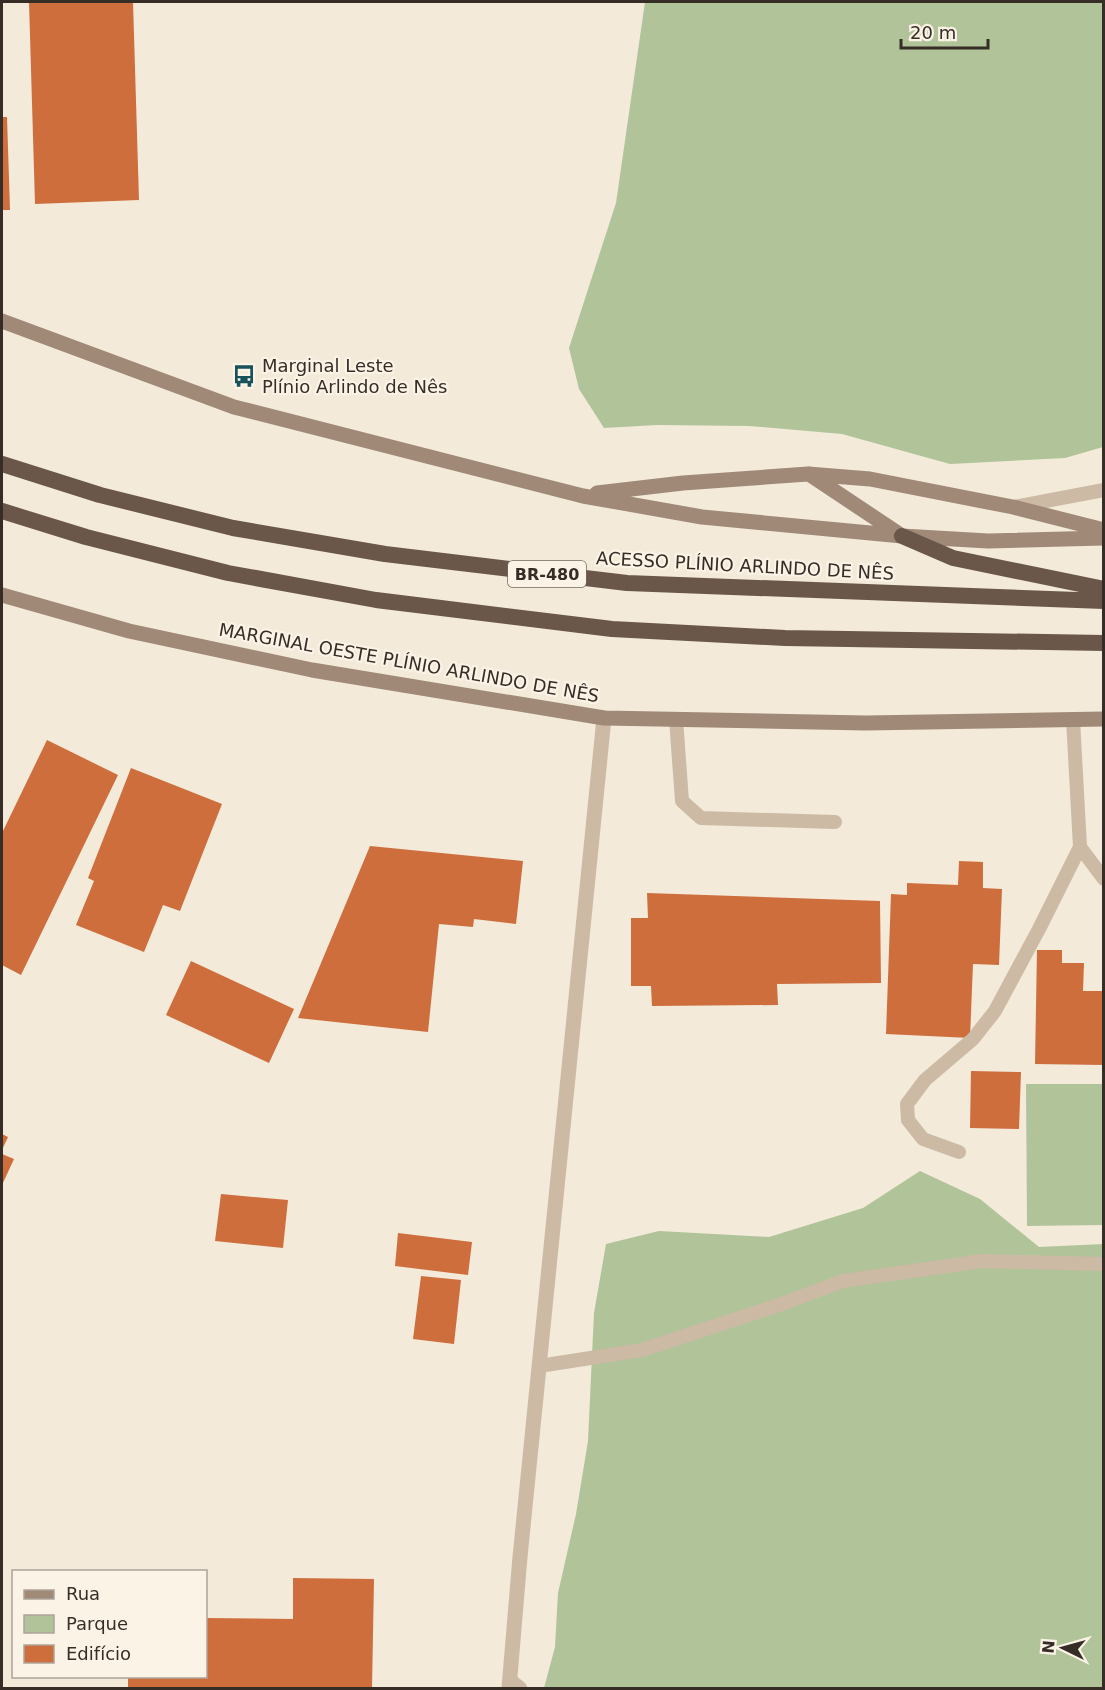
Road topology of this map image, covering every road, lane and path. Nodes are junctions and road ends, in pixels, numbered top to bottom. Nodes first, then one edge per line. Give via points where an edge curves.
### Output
1 (2, 321) edge
2 (2, 464) edge
3 (808, 474) junction
4 (1104, 490) edge
5 (580, 495) junction
6 (1012, 507) junction
7 (2, 511) edge
8 (1104, 531) edge
9 (902, 536) junction
10 (1104, 538) edge
11 (1104, 589) edge
12 (2, 595) edge
13 (1104, 601) edge
14 (1104, 643) edge
15 (604, 718) junction
16 (676, 719) junction
17 (1073, 719) junction
18 (1104, 719) edge
19 (835, 822) dead end
20 (1080, 847) junction
21 (1104, 879) edge
22 (960, 1152) dead end
23 (1104, 1264) edge
24 (539, 1366) junction
25 (513, 1686) edge

1 - 5 main road via 234,407
2 - 13 highway, ACESSO PLÍNIO ARLINDO DE NÊS / BR-480 via 100,495 233,528 397,556 627,583
3 - 5 main road
3 - 6 main road via 870,479
3 - 9 main road
4 - 6 lane
5 - 9 main road via 702,517
6 - 8 main road
7 - 14 highway via 228,573 376,600 600,628 785,638
9 - 10 main road via 988,541
9 - 11 highway via 953,558
12 - 15 main road, MARGINAL OESTE PLÍNIO ARLINDO DE NÊS via 129,631 312,670
15 - 16 main road, MARGINAL OESTE PLÍNIO ARLINDO DE NÊS
15 - 24 street
16 - 17 main road, MARGINAL OESTE PLÍNIO ARLINDO DE NÊS via 866,723
16 - 19 lane via 682,801 701,818
17 - 18 main road, MARGINAL OESTE PLÍNIO ARLINDO DE NÊS
17 - 20 lane
20 - 21 lane
20 - 22 lane via 995,1011 973,1039 925,1080 907,1104 908,1120 923,1139
23 - 24 lane via 982,1261 843,1281 642,1350
24 - 25 street via 520,1557

